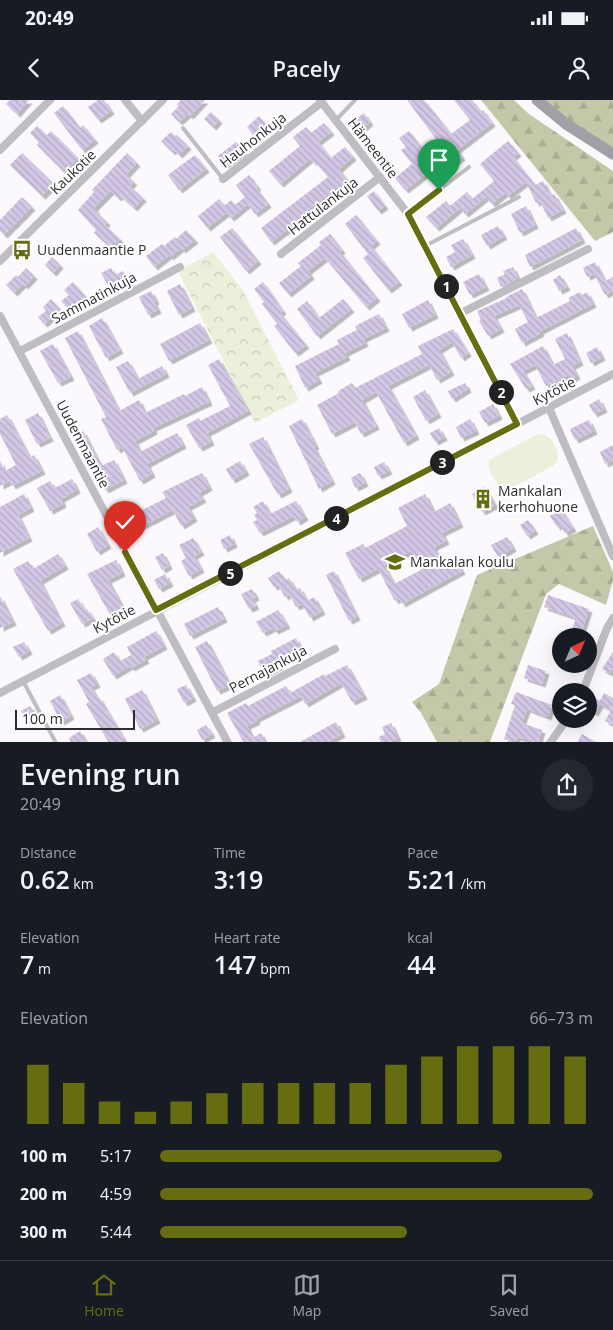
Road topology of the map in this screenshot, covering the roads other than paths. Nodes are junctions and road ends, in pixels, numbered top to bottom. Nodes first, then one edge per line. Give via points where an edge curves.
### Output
1 (50, 100) edge
2 (125, 100) edge
3 (163, 100) edge
4 (355, 100) edge
5 (537, 100) edge
6 (321, 101) edge
7 (336, 120) junction
8 (142, 121) junction
9 (183, 128) dead end
10 (0, 150) edge
11 (613, 154) edge
12 (469, 167) dead end
13 (380, 177) junction
14 (223, 179) joint
15 (519, 196) dead end
16 (408, 214) junction
17 (425, 246) junction
18 (588, 249) dead end
19 (281, 254) dead end
20 (0, 261) edge
21 (180, 267) dead end
22 (461, 314) junction
23 (0, 316) edge
24 (20, 351) junction
25 (613, 374) edge
26 (549, 408) junction
27 (517, 424) junction
28 (613, 556) edge
29 (156, 610) junction
30 (613, 618) edge
31 (335, 648) dead end
32 (23, 681) junction
33 (586, 683) edge
34 (0, 693) edge
35 (213, 712) junction
36 (560, 728) edge
37 (56, 742) edge
38 (228, 742) edge
39 (550, 742) edge

1 - 10 street
2 - 8 street
3 - 8 street, Kaukotie
4 - 7 lane
5 - 11 street via 566,124
6 - 7 street, Hämeentie
6 - 14 street, Hauhonkuja
7 - 13 street, Hämeentie
8 - 20 street, Kaukotie
9 - 14 lane
12 - 16 lane
13 - 16 street, Hämeentie
13 - 19 street, Hattulankuja
15 - 17 lane
16 - 17 street, Hämeentie
17 - 22 street, Hämeentie
18 - 22 street
21 - 24 street, Sammatinkuja
22 - 27 street, Hämeentie
23 - 24 street, Uudenmaantie
24 - 29 street, Uudenmaantie
25 - 26 street, Kytötie
26 - 27 street, Kytötie
26 - 28 street
27 - 29 street, Kytötie
29 - 32 street, Kytötie
29 - 35 street, Uudenmaantie
30 - 33 street
31 - 35 street, Pernajankuja
32 - 34 street, Kytötie
32 - 37 lane
35 - 38 street, Uudenmaantie
36 - 39 street

